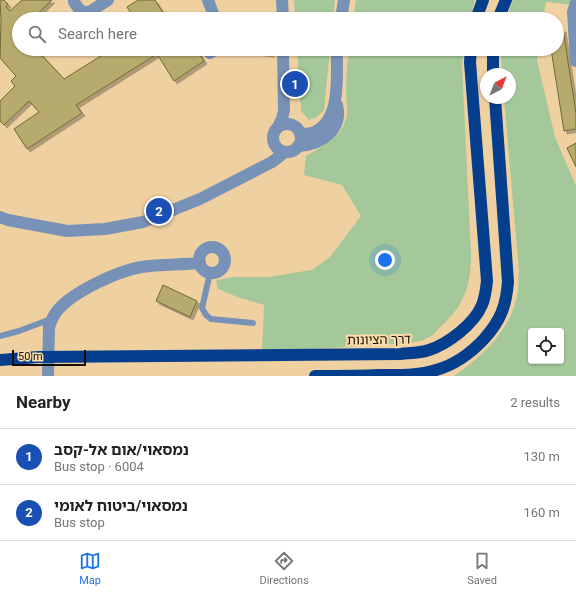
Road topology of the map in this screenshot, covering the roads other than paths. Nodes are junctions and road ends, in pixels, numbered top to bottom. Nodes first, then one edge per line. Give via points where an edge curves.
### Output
1 (74, 0) edge
2 (108, 0) edge
3 (208, 0) edge
4 (282, 0) edge
5 (344, 0) edge
6 (482, 0) edge
7 (506, 0) edge
8 (576, 3) edge
9 (84, 12) edge
10 (88, 12) edge
11 (212, 12) edge
12 (282, 12) edge
13 (342, 12) edge
14 (478, 12) edge
15 (501, 12) edge
16 (283, 56) edge
17 (337, 56) edge
18 (470, 56) edge
19 (493, 56) edge
20 (576, 61) edge
21 (493, 68) edge
22 (284, 95) junction
23 (335, 98) junction
24 (495, 104) edge
25 (278, 127) junction
26 (297, 130) junction
27 (273, 143) junction
28 (298, 146) junction
29 (285, 152) junction
30 (254, 170) junction
31 (0, 217) edge
32 (200, 263) junction
33 (210, 273) junction
34 (51, 319) junction
35 (253, 323) dead end
36 (0, 336) edge
37 (48, 357) junction
38 (0, 360) edge
39 (48, 376) edge
40 (315, 376) edge

1 - 9 street
2 - 10 street
3 - 11 street
4 - 12 street
5 - 13 street
6 - 14 highway
7 - 15 highway
8 - 20 street via 573,12
16 - 22 street
17 - 23 street
18 - 37 highway, דרך הציונות via 487,281 486,294 479,310 466,327 453,338 430,350 401,354
19 - 21 highway
22 - 25 street via 283,114
22 - 26 street
23 - 26 street via 332,113 322,128 312,133
23 - 28 street via 338,119 330,132 323,140 308,146
24 - 40 highway via 508,282 502,315 494,328 466,355 437,370 402,375
25 - 26 street via 286,124
25 - 27 street via 273,134
26 - 28 street via 301,139
27 - 29 street
27 - 30 street via 269,154
28 - 29 street
29 - 30 street via 272,162
30 - 31 street via 200,199 143,222 128,225 66,231
32 - 33 street
32 - 33 street via 205,250 219,249 225,257 224,267 220,271
32 - 34 street via 140,267 120,273 97,283 65,303
33 - 35 lane via 202,308 206,315 211,319
34 - 36 lane
34 - 37 street
37 - 38 highway, דרך הציונות
37 - 39 street

